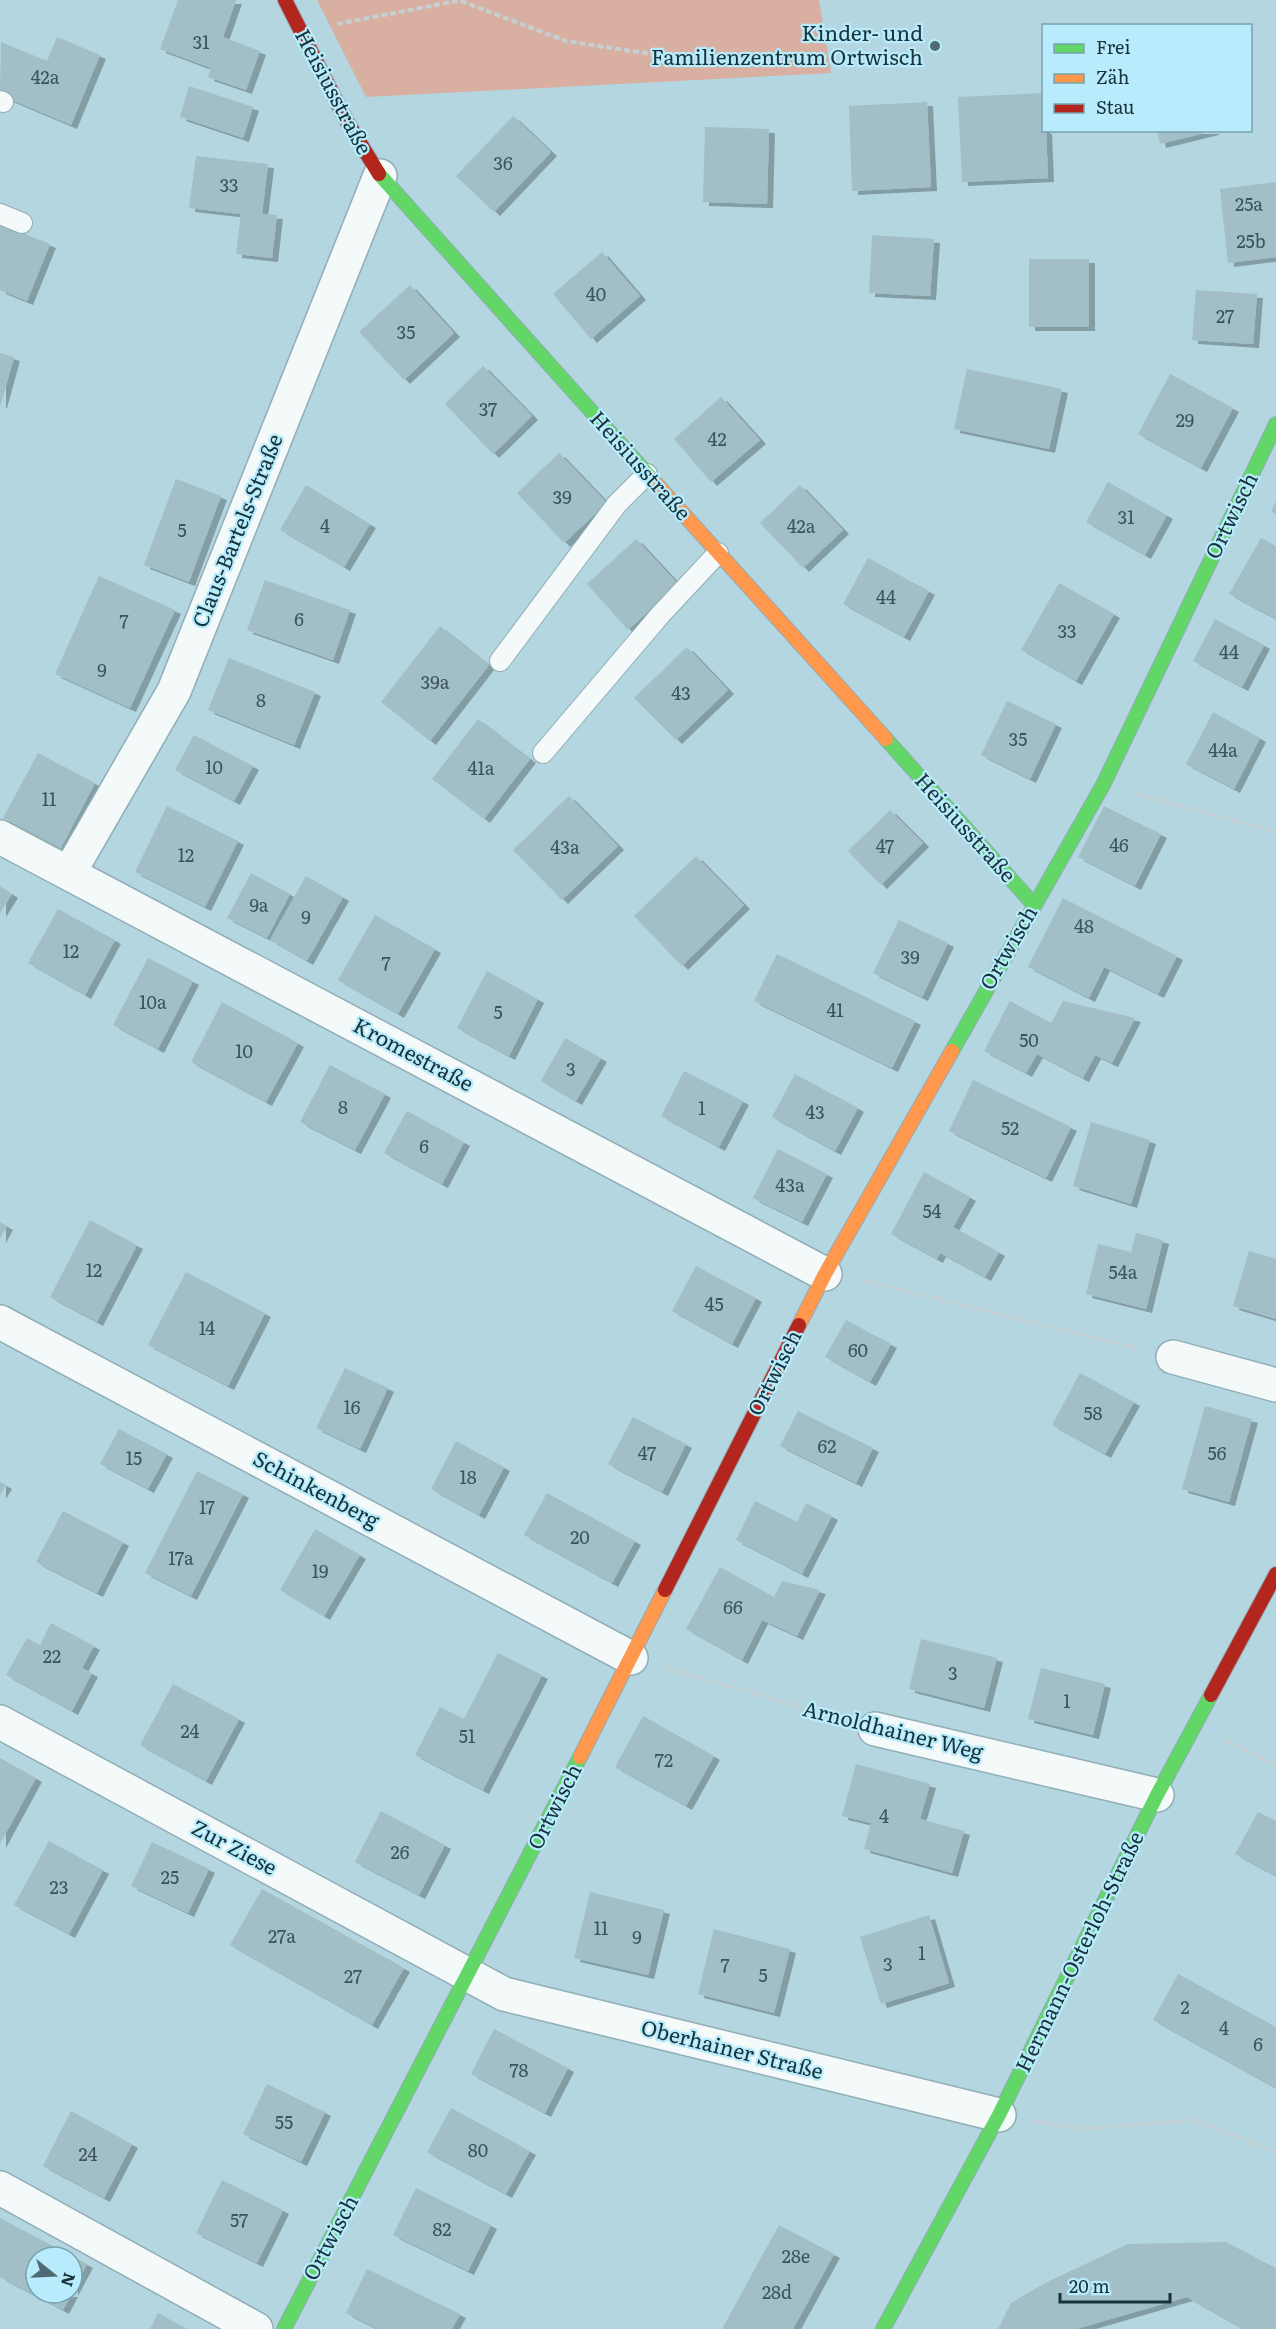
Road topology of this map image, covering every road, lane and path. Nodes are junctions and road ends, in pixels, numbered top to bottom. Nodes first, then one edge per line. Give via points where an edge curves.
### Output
1 (285, 0) edge
2 (461, 0) edge
3 (301, 31) junction
4 (831, 56) dead end
5 (380, 176) junction
6 (0, 214) edge
7 (22, 223) dead end
8 (1276, 424) edge
9 (647, 474) junction
10 (718, 553) junction
11 (500, 661) dead end
12 (543, 753) dead end
13 (1103, 785) junction
14 (1276, 832) edge
15 (0, 837) edge
16 (69, 873) junction
17 (1034, 905) junction
18 (825, 1274) junction
19 (0, 1322) edge
20 (1173, 1357) joint
21 (1276, 1385) edge
22 (1276, 1574) edge
23 (631, 1658) junction
24 (0, 1722) edge
25 (1196, 1724) junction
26 (875, 1729) joint
27 (1276, 1765) edge
28 (1157, 1795) junction
29 (469, 1974) junction
30 (999, 2115) junction
31 (1276, 2152) edge
32 (0, 2188) edge
33 (256, 2329) edge
34 (284, 2329) edge
35 (883, 2329) edge

1 - 3 street, Heisiusstraße
2 - 3 path
2 - 4 path via 566,41 704,63
3 - 5 street, Heisiusstraße via 346,120
5 - 9 street, Heisiusstraße
5 - 16 street, Claus-Bartels-Straße via 174,690
6 - 7 lane
8 - 13 street, Ortwisch
9 - 10 street, Heisiusstraße
9 - 11 lane via 617,504
10 - 12 lane
10 - 17 street, Heisiusstraße
13 - 14 path
13 - 17 street, Ortwisch
15 - 16 street, Kromestraße
16 - 18 street, Kromestraße
17 - 18 street, Ortwisch
18 - 20 path
18 - 23 street, Ortwisch
19 - 23 street, Schinkenberg
20 - 21 street
22 - 25 street, Hermann-Osterloh-Straße
23 - 26 path, Arnoldhainer Weg
23 - 29 street, Ortwisch
24 - 29 street, Zur Ziese
25 - 27 path
25 - 28 street, Hermann-Osterloh-Straße
26 - 28 street, Arnoldhainer Weg
28 - 30 street, Hermann-Osterloh-Straße
29 - 30 street, Oberhainer Straße via 504,1994
29 - 34 street, Ortwisch
30 - 31 path via 1081,2129 1194,2120
30 - 35 street, Hermann-Osterloh-Straße
32 - 33 street

